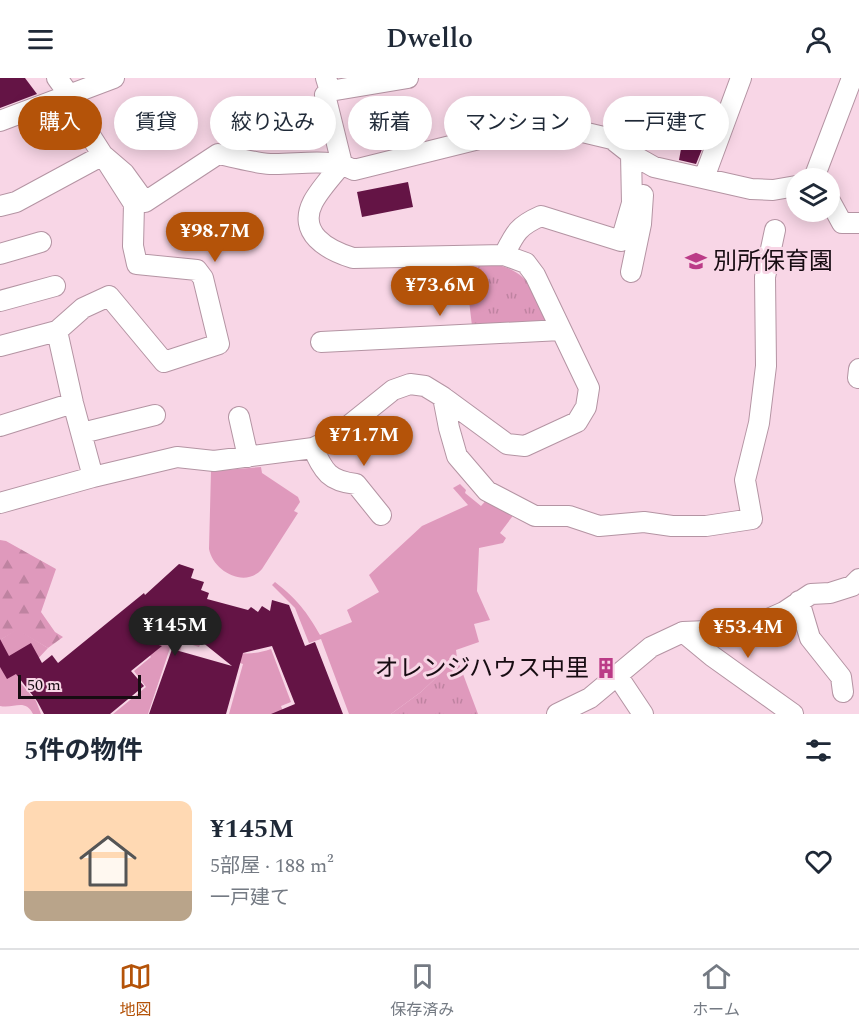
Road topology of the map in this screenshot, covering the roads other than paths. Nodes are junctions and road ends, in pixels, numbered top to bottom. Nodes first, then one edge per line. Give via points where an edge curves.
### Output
1 (57, 78) edge
2 (114, 78) edge
3 (408, 78) edge
4 (741, 78) edge
5 (852, 78) edge
6 (328, 85) edge
7 (70, 96) joint
8 (18, 115) edge
9 (0, 121) edge
10 (100, 150) edge
11 (103, 155) junction
12 (631, 162) junction
13 (342, 164) junction
14 (818, 168) edge
15 (704, 178) junction
16 (786, 188) edge
17 (0, 206) edge
18 (840, 219) edge
19 (859, 223) edge
20 (775, 230) dead end
21 (41, 242) dead end
22 (1, 248) edge
23 (504, 255) junction
24 (631, 272) dead end
25 (55, 286) dead end
26 (0, 301) edge
27 (561, 330) junction
28 (57, 331) junction
29 (321, 342) dead end
30 (0, 346) edge
31 (442, 397) junction
32 (74, 403) junction
33 (155, 416) dead end
34 (239, 417) dead end
35 (0, 426) edge
36 (82, 434) junction
37 (313, 448) junction
38 (248, 457) junction
39 (93, 477) junction
40 (0, 503) edge
41 (381, 515) dead end
42 (859, 579) edge
43 (799, 601) junction
44 (683, 632) junction
45 (617, 675) junction
46 (843, 692) dead end
47 (557, 714) edge
48 (643, 714) edge
49 (792, 714) edge

1 - 7 street
2 - 7 street
3 - 6 street
4 - 15 street
5 - 14 street
6 - 13 street via 325,95
8 - 9 street
10 - 11 street
11 - 13 street via 124,173 145,202 218,154 268,164
11 - 17 street via 16,202
11 - 28 street via 134,204 133,246 137,264 197,270 203,278 219,344 164,362 109,296 83,308
12 - 13 street via 612,140 553,125 507,132 354,170
12 - 15 street
12 - 23 street via 632,203 621,241 541,216 523,224
12 - 24 street via 643,176
13 - 23 street via 313,202 307,218 320,243 335,252 353,258
15 - 16 street via 751,189
18 - 19 street via 842,223
20 - 31 street via 765,277 766,366 759,423 745,480 752,519 705,526 644,522 599,526 569,516 536,516 487,491 458,456
21 - 22 street
23 - 27 street via 526,263
25 - 26 street
27 - 29 street
27 - 31 street via 589,388 578,422 525,446 507,444
28 - 30 street
28 - 32 street
31 - 37 street via 425,386 410,384 393,390 332,439
32 - 35 street
32 - 36 street
33 - 36 street
34 - 38 street
36 - 39 street
37 - 38 street
37 - 41 street via 323,470 339,482 356,484
38 - 39 street via 214,461 177,456
39 - 40 street
42 - 43 street via 852,586 811,594
43 - 44 street via 759,623 733,630
43 - 46 street via 810,638 841,677
44 - 45 street via 651,647
44 - 49 street
45 - 47 street via 590,698
45 - 48 street

